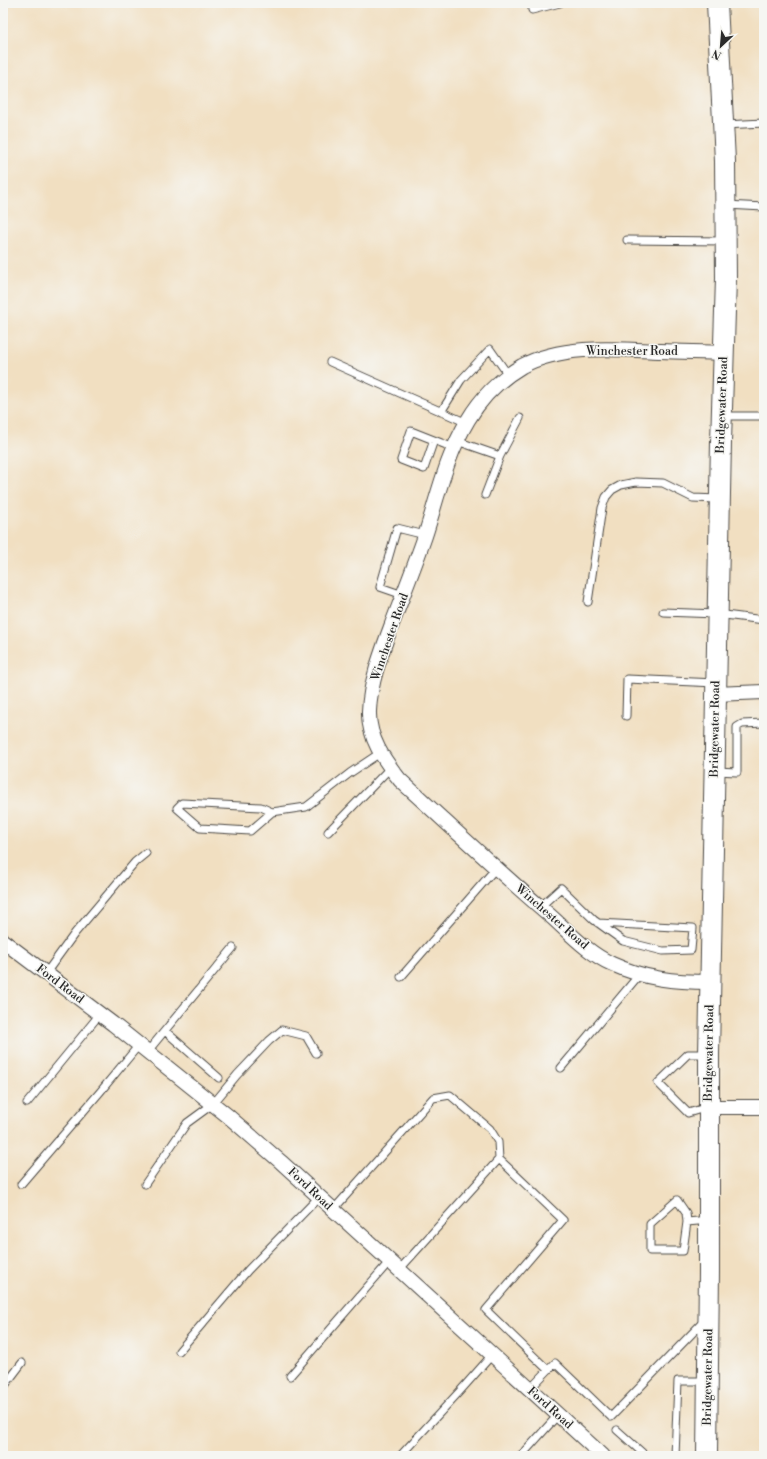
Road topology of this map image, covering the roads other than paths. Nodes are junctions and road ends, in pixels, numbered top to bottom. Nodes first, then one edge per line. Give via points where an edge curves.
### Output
1 (560, 3) edge
2 (639, 3) edge
3 (654, 3) edge
4 (717, 3) edge
5 (532, 10) dead end
6 (764, 123) edge
7 (723, 125) junction
8 (725, 206) junction
9 (764, 207) edge
10 (627, 240) dead end
11 (726, 241) junction
12 (724, 353) junction
13 (330, 362) dead end
14 (509, 376) junction
15 (441, 412) junction
16 (722, 416) junction
17 (764, 416) edge
18 (520, 418) dead end
19 (467, 423) junction
20 (434, 440) junction
21 (455, 445) junction
22 (500, 456) junction
23 (485, 494) dead end
24 (720, 499) junction
25 (425, 535) junction
26 (403, 595) junction
27 (588, 602) dead end
28 (663, 612) dead end
29 (717, 614) junction
30 (764, 620) edge
31 (716, 688) junction
32 (764, 692) edge
33 (626, 716) dead end
34 (764, 723) edge
35 (380, 753) junction
36 (390, 768) junction
37 (714, 771) junction
38 (272, 812) junction
39 (328, 832) dead end
40 (146, 852) dead end
41 (496, 868) junction
42 (540, 908) junction
43 (598, 923) junction
44 (3, 941) edge
45 (233, 948) dead end
46 (46, 973) junction
47 (639, 975) junction
48 (401, 977) dead end
49 (710, 982) junction
50 (100, 1014) junction
51 (165, 1031) junction
52 (143, 1048) junction
53 (316, 1053) dead end
54 (708, 1054) junction
55 (561, 1068) dead end
56 (219, 1078) dead end
57 (27, 1103) dead end
58 (213, 1104) junction
59 (708, 1107) junction
60 (764, 1108) edge
61 (499, 1159) junction
62 (20, 1184) dead end
63 (145, 1184) dead end
64 (319, 1197) junction
65 (333, 1210) junction
66 (709, 1220) junction
67 (687, 1222) junction
68 (394, 1266) junction
69 (709, 1316) junction
70 (179, 1351) dead end
71 (492, 1355) junction
72 (22, 1363) dead end
73 (548, 1370) junction
74 (290, 1376) dead end
75 (708, 1381) junction
76 (3, 1388) edge
77 (530, 1389) junction
78 (558, 1415) junction
79 (617, 1430) dead end
80 (400, 1456) edge
81 (521, 1456) edge
82 (603, 1456) edge
83 (646, 1456) edge
84 (675, 1456) edge
85 (707, 1456) edge

1 - 5 lane
2 - 3 lane
4 - 7 main road, Bridgewater Road
6 - 7 lane
7 - 8 main road, Bridgewater Road
8 - 9 lane
8 - 11 main road, Bridgewater Road
10 - 11 lane
11 - 12 main road, Bridgewater Road
12 - 14 street, Winchester Road via 621,349 568,352 540,358
12 - 16 main road, Bridgewater Road
13 - 15 lane
14 - 15 lane via 490,349 461,380
14 - 19 street, Winchester Road via 483,399
15 - 19 lane
16 - 17 lane
16 - 24 main road, Bridgewater Road
18 - 22 lane
19 - 21 street, Winchester Road
20 - 20 lane via 411,431 401,460 424,469
20 - 21 lane
21 - 22 lane
21 - 25 street, Winchester Road via 446,465
22 - 23 lane
24 - 27 lane via 693,498 668,485 656,482 627,484 612,490 602,508
24 - 29 main road, Bridgewater Road
25 - 26 street, Winchester Road
25 - 26 lane via 397,528 380,587
26 - 35 street, Winchester Road via 377,667 370,698 370,726
28 - 29 lane
29 - 30 lane
29 - 31 main road, Bridgewater Road
31 - 32 street
31 - 33 lane via 627,679
31 - 37 main road, Bridgewater Road
34 - 37 lane via 742,724 737,727 737,772
35 - 36 street, Winchester Road
35 - 38 lane via 306,807
36 - 39 lane
36 - 41 street, Winchester Road
37 - 49 main road, Bridgewater Road
38 - 38 lane via 261,807 190,803 182,803 177,808 200,828 250,831
40 - 46 lane via 75,933
41 - 42 street, Winchester Road
41 - 48 lane
42 - 43 lane via 561,888
42 - 47 street, Winchester Road via 593,952 611,964
43 - 43 lane via 623,941 663,951 691,950 693,928
44 - 46 street, Ford Road
45 - 51 lane
46 - 50 street, Ford Road
47 - 49 street, Winchester Road via 686,982
47 - 55 lane
49 - 54 main road, Bridgewater Road
50 - 52 street, Ford Road
50 - 57 lane
51 - 52 lane
51 - 56 lane
52 - 58 street, Ford Road
52 - 62 lane via 100,1092
53 - 58 lane via 306,1036 282,1030 269,1041
54 - 59 main road, Bridgewater Road
54 - 59 lane via 688,1054 658,1083 688,1113
58 - 63 lane via 187,1122
58 - 64 street, Ford Road
59 - 60 street
59 - 66 main road, Bridgewater Road
61 - 65 lane via 498,1142 490,1129 450,1095 433,1098
61 - 68 lane
61 - 73 lane via 564,1220 486,1310
64 - 65 street, Ford Road
64 - 70 lane via 248,1270
65 - 68 street, Ford Road
66 - 67 lane
66 - 69 main road, Bridgewater Road
67 - 67 lane via 683,1251 650,1250 650,1224 677,1200 686,1213
68 - 71 street, Ford Road
68 - 74 lane
69 - 73 lane via 611,1417 555,1363
69 - 75 main road, Bridgewater Road
71 - 77 street, Ford Road
71 - 80 lane
72 - 76 lane
73 - 77 lane
75 - 84 lane via 678,1381
75 - 85 main road, Bridgewater Road
77 - 78 street, Ford Road
78 - 81 lane
78 - 82 street, Ford Road
79 - 83 lane

